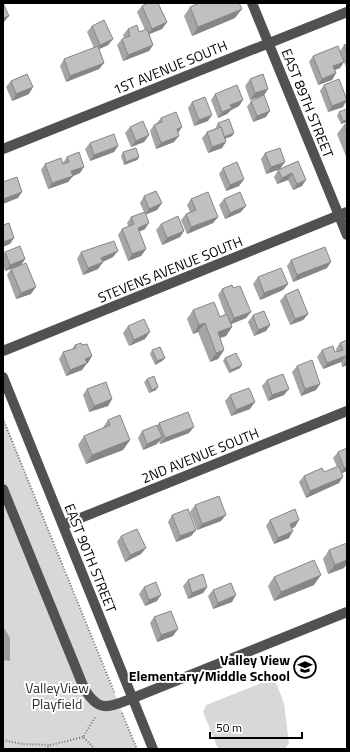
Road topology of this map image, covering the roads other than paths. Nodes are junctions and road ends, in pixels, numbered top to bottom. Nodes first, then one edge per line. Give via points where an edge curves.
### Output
1 (252, 3) edge
2 (347, 12) edge
3 (269, 43) junction
4 (3, 149) edge
5 (343, 214) edge
6 (347, 235) edge
7 (3, 351) edge
8 (3, 377) edge
9 (347, 411) edge
10 (3, 489) edge
11 (63, 525) junction
12 (347, 612) edge
13 (133, 698) junction
14 (153, 749) edge

1 - 3 street, EAST 89TH STREET
2 - 3 street, 1ST AVENUE SOUTH
3 - 4 street, 1ST AVENUE SOUTH
3 - 5 street, EAST 89TH STREET
5 - 6 street, EAST 89TH STREET
5 - 7 street, STEVENS AVENUE SOUTH
8 - 11 street, EAST 90TH STREET
9 - 11 street, 2ND AVENUE SOUTH
10 - 13 street via 90,698 102,707 109,707
11 - 13 street, EAST 90TH STREET
12 - 13 street
13 - 14 street, EAST 90TH STREET

